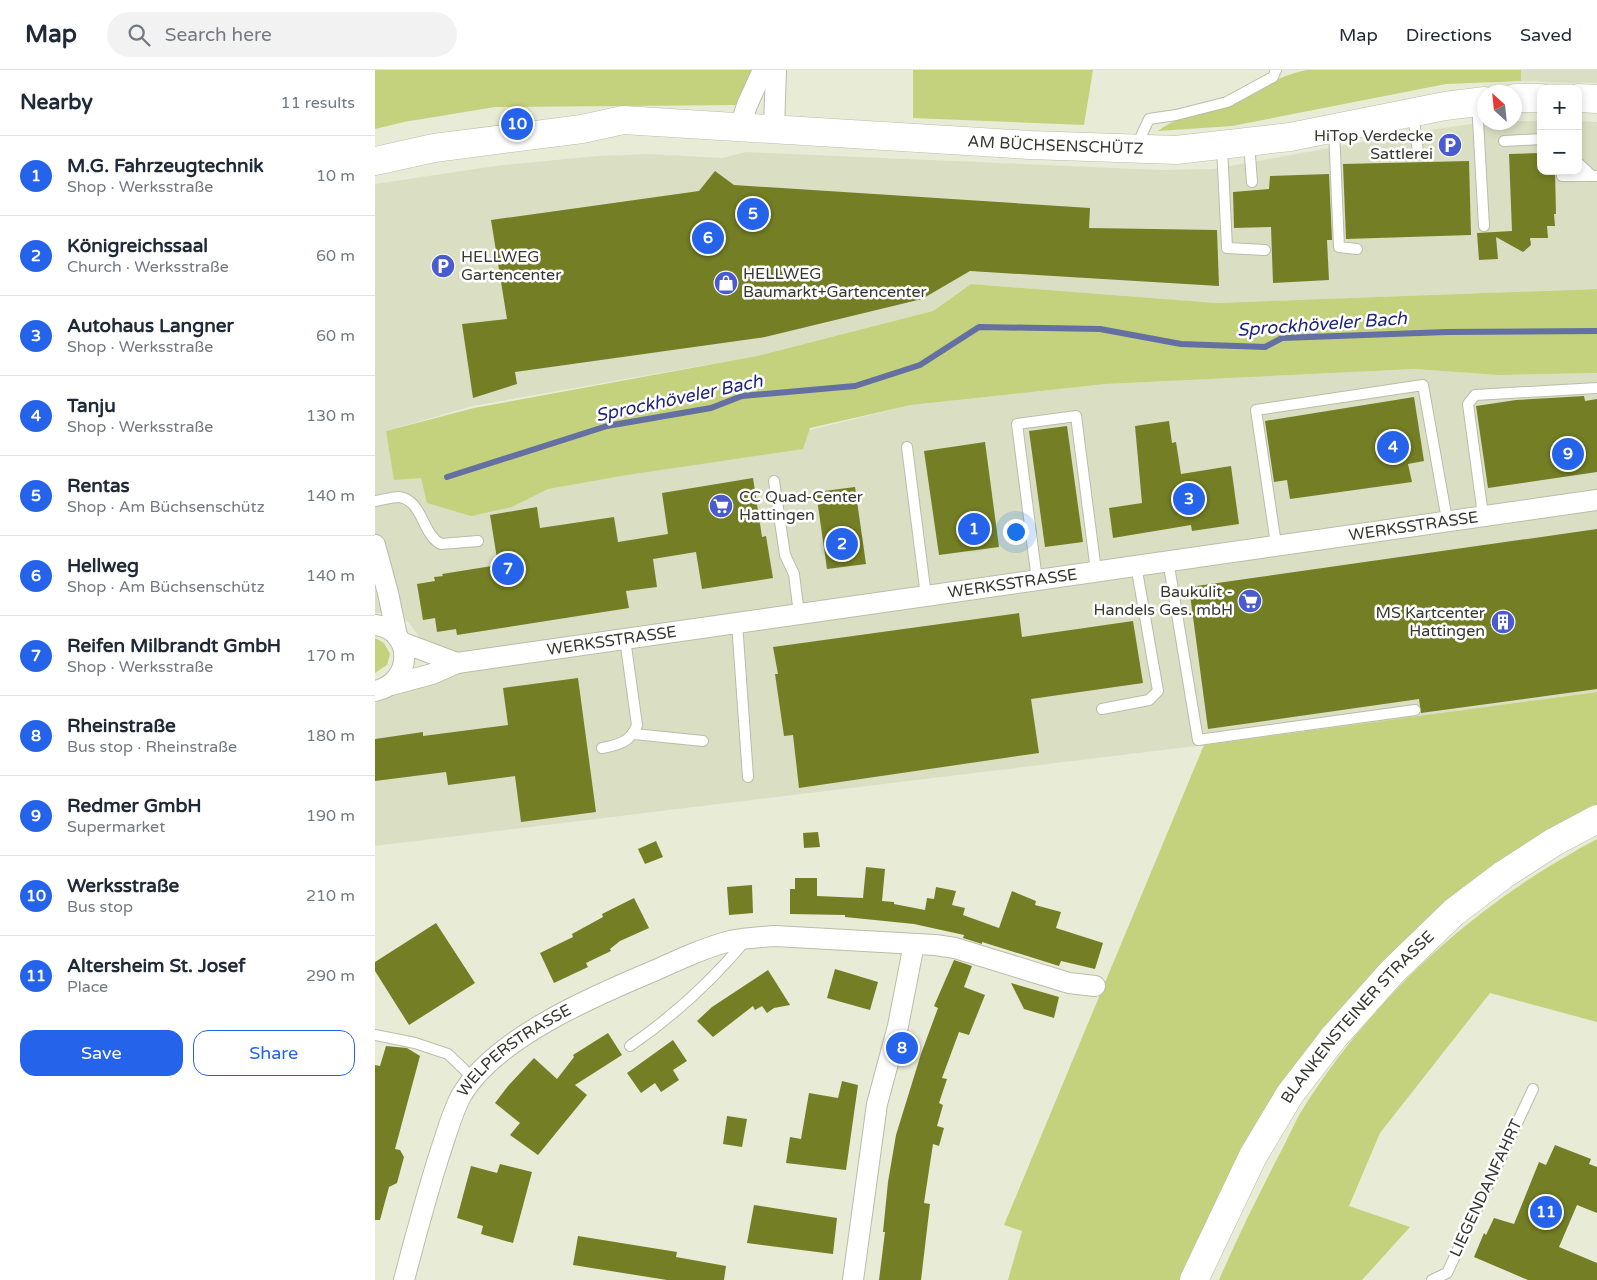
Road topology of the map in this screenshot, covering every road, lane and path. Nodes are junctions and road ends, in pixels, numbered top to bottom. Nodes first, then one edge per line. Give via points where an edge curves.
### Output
1 (763, 70) edge
2 (776, 70) edge
3 (1276, 70) edge
4 (1522, 98) edge
5 (1537, 98) edge
6 (1582, 98) edge
7 (1597, 99) edge
8 (1477, 102) edge
9 (1413, 112) junction
10 (623, 120) junction
11 (740, 127) junction
12 (773, 128) junction
13 (1334, 128) junction
14 (1482, 130) edge
15 (1537, 139) edge
16 (1504, 141) dead end
17 (1249, 143) junction
18 (375, 144) edge
19 (1222, 147) junction
20 (1135, 149) junction
21 (1418, 152) dead end
22 (375, 161) edge
23 (1582, 166) edge
24 (1562, 176) dead end
25 (1594, 176) edge
26 (1252, 182) dead end
27 (1484, 226) dead end
28 (1357, 249) dead end
29 (1265, 250) dead end
30 (1597, 388) edge
31 (907, 447) dead end
32 (774, 481) dead end
33 (1597, 500) edge
34 (375, 501) edge
35 (1483, 515) junction
36 (1447, 520) junction
37 (478, 541) dead end
38 (1276, 544) junction
39 (375, 552) edge
40 (1168, 560) junction
41 (1137, 565) junction
42 (1096, 571) junction
43 (1037, 580) junction
44 (926, 596) junction
45 (799, 614) junction
46 (737, 623) junction
47 (375, 625) edge
48 (399, 639) junction
49 (625, 639) junction
50 (457, 663) junction
51 (383, 688) edge
52 (1102, 709) dead end
53 (1415, 710) dead end
54 (634, 734) junction
55 (703, 741) dead end
56 (602, 748) dead end
57 (748, 777) dead end
58 (1597, 819) edge
59 (749, 937) junction
60 (913, 944) junction
61 (1095, 986) dead end
62 (375, 1035) edge
63 (630, 1046) dead end
64 (474, 1078) junction
65 (1533, 1089) dead end
66 (405, 1280) edge
67 (853, 1280) edge
68 (1194, 1280) edge
69 (1432, 1280) edge

1 - 11 street
2 - 12 street
3 - 20 lane via 1273,77 1227,102 1149,119
4 - 5 street
6 - 7 street
8 - 9 street, AM BÜCHSENSCHÜTZ
9 - 13 street, AM BÜCHSENSCHÜTZ
9 - 21 lane
10 - 11 street, AM BÜCHSENSCHÜTZ
10 - 18 street, AM BÜCHSENSCHÜTZ via 612,113 569,114 517,124 463,126
10 - 22 street, AM BÜCHSENSCHÜTZ via 582,130 434,148
11 - 12 street, AM BÜCHSENSCHÜTZ
12 - 20 street, AM BÜCHSENSCHÜTZ
13 - 17 street, AM BÜCHSENSCHÜTZ
13 - 28 lane via 1339,247
14 - 27 lane
15 - 16 lane
17 - 19 street, AM BÜCHSENSCHÜTZ
17 - 26 lane
19 - 20 street, AM BÜCHSENSCHÜTZ
19 - 29 lane via 1227,248
23 - 25 lane
24 - 25 lane
30 - 35 lane via 1475,395 1468,404
31 - 44 lane
32 - 45 lane via 785,555 794,574
33 - 35 street, WERKSSTRASSE
34 - 37 lane via 398,497 410,502 431,536 441,544
35 - 36 street, WERKSSTRASSE
36 - 38 street, WERKSSTRASSE
36 - 38 lane via 1423,386 1413,387 1256,410
38 - 40 street, WERKSSTRASSE
39 - 48 street, WERKSSTRASSE
40 - 41 street, WERKSSTRASSE
40 - 53 lane via 1198,740
41 - 42 street, WERKSSTRASSE
41 - 52 lane via 1158,691 1149,700
42 - 43 street, WERKSSTRASSE
42 - 43 lane via 1076,416 1017,424
43 - 44 street, WERKSSTRASSE
44 - 45 street, WERKSSTRASSE
45 - 46 street, WERKSSTRASSE
46 - 49 street, WERKSSTRASSE
46 - 57 lane
47 - 48 street, WERKSSTRASSE via 389,629
48 - 50 street, WERKSSTRASSE
48 - 51 street, WERKSSTRASSE via 405,657 403,668
49 - 50 street, WERKSSTRASSE
49 - 54 lane via 637,725
50 - 51 street, WERKSSTRASSE
54 - 55 lane
54 - 56 lane via 625,742
58 - 68 street, BLANKENSTEINER STRASSE via 1503,875 1454,912 1392,972 1334,1037 1290,1094 1253,1156
59 - 60 street, WELPERSTRASSE via 804,936
59 - 63 lane via 686,1005
59 - 64 street, WELPERSTRASSE via 695,953 544,1023 509,1046
60 - 61 street, WELPERSTRASSE via 955,948 1069,983
60 - 67 street via 898,1026 877,1104
62 - 64 lane via 449,1054
64 - 66 street, WELPERSTRASSE via 453,1112
65 - 69 lane, LIEGENDANFAHRT via 1447,1273

